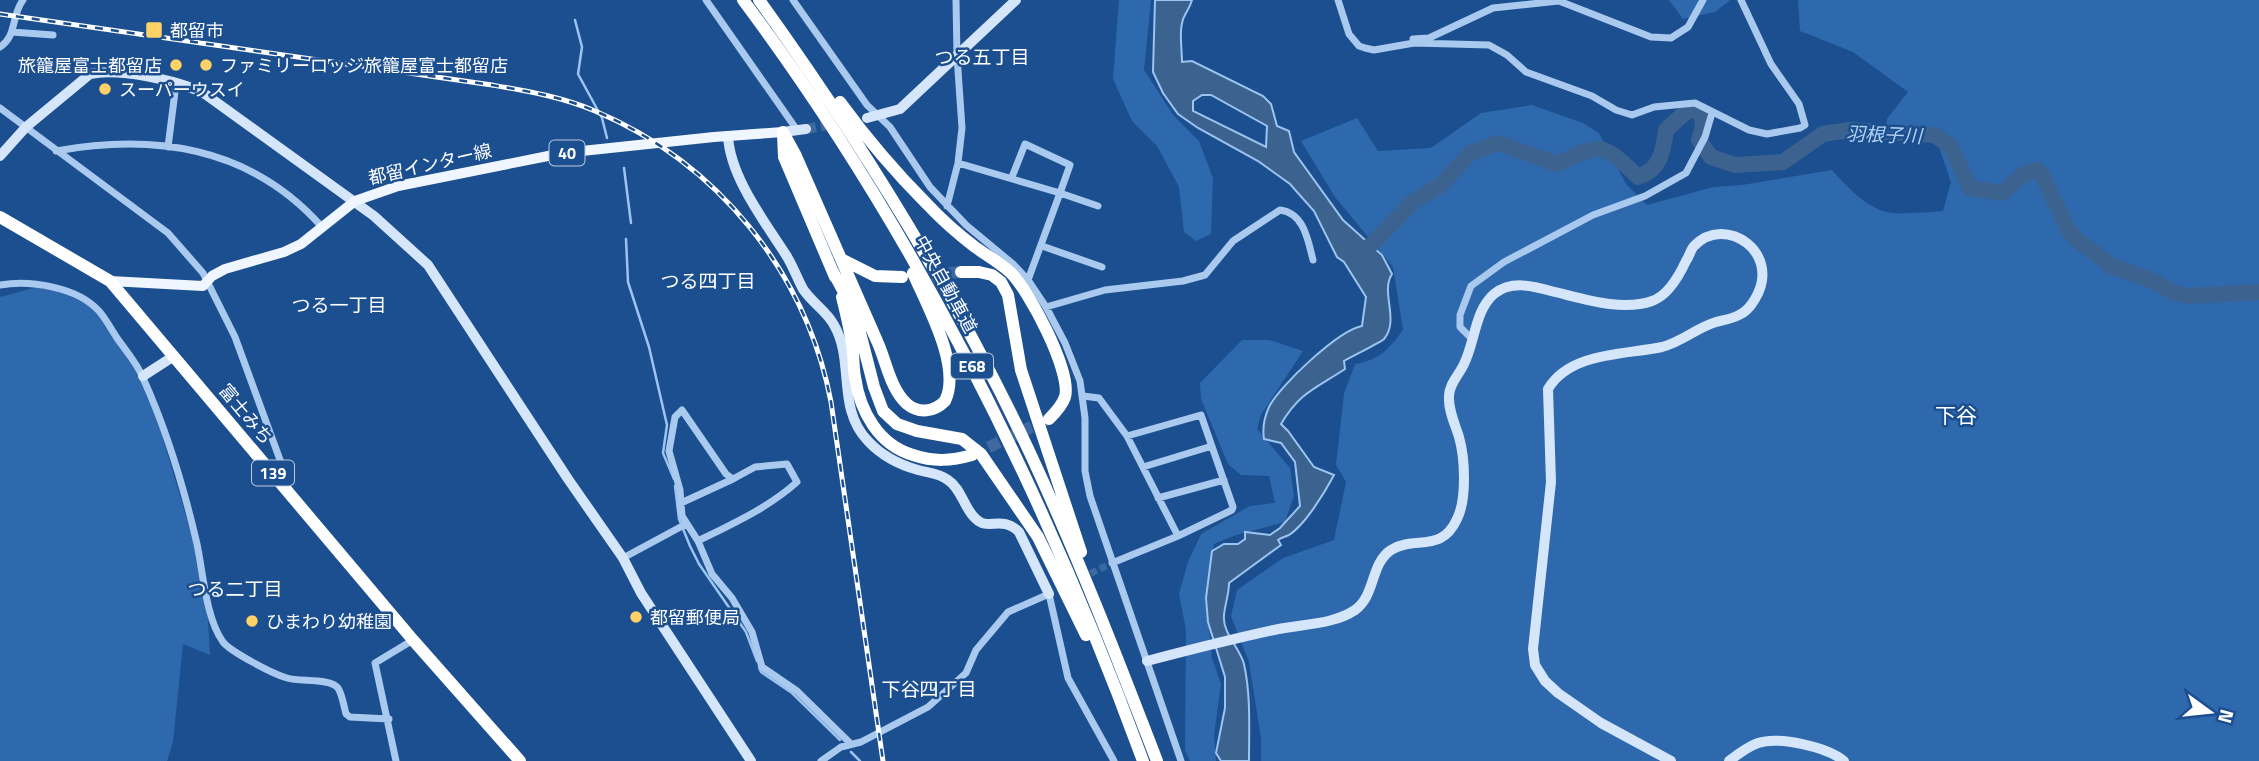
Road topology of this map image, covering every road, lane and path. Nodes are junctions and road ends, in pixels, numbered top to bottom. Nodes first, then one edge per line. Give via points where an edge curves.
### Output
1 (23, 0) edge
2 (706, 0) edge
3 (743, 0) edge
4 (759, 0) edge
5 (793, 0) edge
6 (956, 0) edge
7 (1016, 0) edge
8 (1338, 0) edge
9 (1703, 0) edge
10 (1741, 0) edge
11 (12, 32) junction
12 (53, 35) dead end
13 (1407, 44) junction
14 (0, 47) edge
15 (957, 57) junction
16 (176, 84) junction
17 (0, 108) edge
18 (1712, 113) junction
19 (879, 116) junction
20 (867, 118) dead end
21 (26, 127) junction
22 (802, 130) joint
23 (783, 132) junction
24 (728, 136) junction
25 (168, 147) junction
26 (56, 151) junction
27 (0, 156) edge
28 (854, 161) junction
29 (958, 163) junction
30 (1012, 177) junction
31 (1060, 193) junction
32 (355, 201) junction
33 (947, 206) junction
34 (1098, 206) dead end
35 (0, 217) edge
36 (323, 227) junction
37 (1042, 246) junction
38 (841, 259) junction
39 (1313, 260) dead end
40 (1102, 267) dead end
41 (832, 270) junction
42 (961, 272) tunnel mouth
43 (902, 277) tunnel mouth
44 (1028, 280) junction
45 (110, 281) junction
46 (208, 281) junction
47 (0, 285) edge
48 (1046, 307) junction
49 (1472, 339) junction
50 (174, 356) junction
51 (143, 376) junction
52 (1083, 396) junction
53 (1049, 419) tunnel mouth
54 (1127, 436) junction
55 (1212, 446) junction
56 (972, 455) tunnel mouth
57 (1143, 467) junction
58 (733, 479) junction
59 (1224, 481) junction
60 (289, 490) junction
61 (1158, 498) junction
62 (681, 503) junction
63 (686, 524) junction
64 (1178, 536) junction
65 (698, 541) junction
66 (623, 558) junction
67 (1112, 563) junction
68 (1049, 594) junction
69 (413, 640) junction
70 (1113, 646) junction
71 (1147, 662) junction
72 (388, 719) junction
73 (1132, 731) junction
74 (850, 743) junction
75 (396, 761) edge
76 (520, 761) edge
77 (751, 761) edge
78 (821, 761) edge
79 (1114, 761) edge
80 (1143, 761) edge
81 (1157, 761) edge
82 (1181, 761) edge
83 (1671, 761) edge
84 (1729, 761) edge
85 (1844, 761) edge

1 - 11 street via 16,9
2 - 22 street
3 - 28 highway, 中央自動車道 / E68
4 - 53 highway via 874,149 946,224 1023,288 1040,316 1066,384 1065,397
4 - 70 highway, 中央自動車道 / E68 via 864,153 940,280 1029,452
5 - 19 street
6 - 15 street
7 - 15 street
8 - 13 street via 1349,34 1359,46 1374,50
9 - 13 street via 1688,27 1671,38 1651,37 1559,1 1493,8
10 - 18 street via 1771,64 1799,104 1805,125 1767,134
11 - 12 street
11 - 14 street
13 - 18 street via 1489,45 1526,72 1632,114 1683,103 1695,103
15 - 19 street via 900,108
15 - 29 street via 962,128
16 - 21 street via 90,74
16 - 25 street
16 - 32 street via 226,108
17 - 21 street
18 - 49 street via 1686,173 1531,246 1471,286 1460,327
19 - 20 street
19 - 33 street
21 - 26 street
21 - 27 street
22 - 23 street
23 - 24 main road, 都留インター線 / 40
23 - 38 highway
23 - 41 highway via 783,157
24 - 32 main road, 都留インター線 / 40 via 563,153 398,186
24 - 68 street via 731,159 757,210 804,289 836,327 847,400 867,441 900,464 947,479 976,519 1013,526
25 - 26 street via 107,144
25 - 36 street via 210,153 266,178
26 - 46 street via 168,233
28 - 38 highway via 934,319 950,381 940,406 918,410 898,392
28 - 73 highway, 中央自動車道 / E68 via 929,287 1018,458
29 - 30 street
29 - 33 street
30 - 31 street
30 - 31 street via 1025,144 1070,165
31 - 34 street
31 - 37 street
32 - 36 main road, 都留インター線 / 40
32 - 66 street via 428,265
33 - 44 street
35 - 45 highway, 富士みち / 139
36 - 46 main road, 都留インター線 / 40 via 293,248 240,263
37 - 40 street
37 - 44 street
38 - 43 highway via 875,276
39 - 48 street via 1300,223 1292,213 1280,210 1233,241 1205,275 1105,290
41 - 56 highway via 850,334 855,377 873,426 891,446 925,459
41 - 73 highway via 855,313 883,411 897,424 962,439 981,454 1038,537
42 - 70 highway via 992,275 1008,295 1021,370
44 - 48 street
45 - 46 main road, 都留インター線 / 40 via 198,288
45 - 50 highway, 富士みち / 139
46 - 60 street via 240,349
47 - 51 street via 45,285 73,294 99,310
48 - 52 street via 1065,343
49 - 71 street via 1448,397 1463,455 1462,503 1448,532 1439,539 1404,543 1388,552 1379,562 1364,601 1341,617
49 - 83 street via 1487,301 1504,287 1527,285 1578,298 1641,303 1654,301 1668,289 1694,246 1706,238 1730,234 1750,244 1760,259 1762,284 1748,309 1739,315 1661,347 1598,358 1564,372 1548,389 1548,505 1535,665 1545,681 1585,713
50 - 51 street
50 - 60 highway, 富士みち / 139
51 - 72 street via 184,488 209,606 224,643 285,678 333,685 350,717
52 - 54 street via 1099,398
52 - 67 street via 1085,471
54 - 55 street via 1201,415
54 - 57 street
55 - 57 street
55 - 59 street
57 - 61 street
58 - 62 street
58 - 62 street via 682,411 674,417 669,452
58 - 65 street via 755,467 782,463 788,464 797,482
59 - 61 street
59 - 64 street via 1232,510
60 - 69 highway, 富士みち / 139
61 - 64 street
62 - 63 street
63 - 65 street
63 - 66 street
64 - 67 street
65 - 74 street via 712,574 751,632 762,667 797,691
66 - 77 street
67 - 71 street
68 - 74 street via 1008,612 976,650 966,673 928,707 861,742
68 - 79 street via 1068,678
69 - 72 street via 375,663
69 - 76 highway, 富士みち / 139
70 - 81 highway, 中央自動車道 / E68
71 - 82 street
72 - 75 street
73 - 80 highway, 中央自動車道 / E68
74 - 78 street
84 - 85 street via 1746,748 1774,741 1826,750

